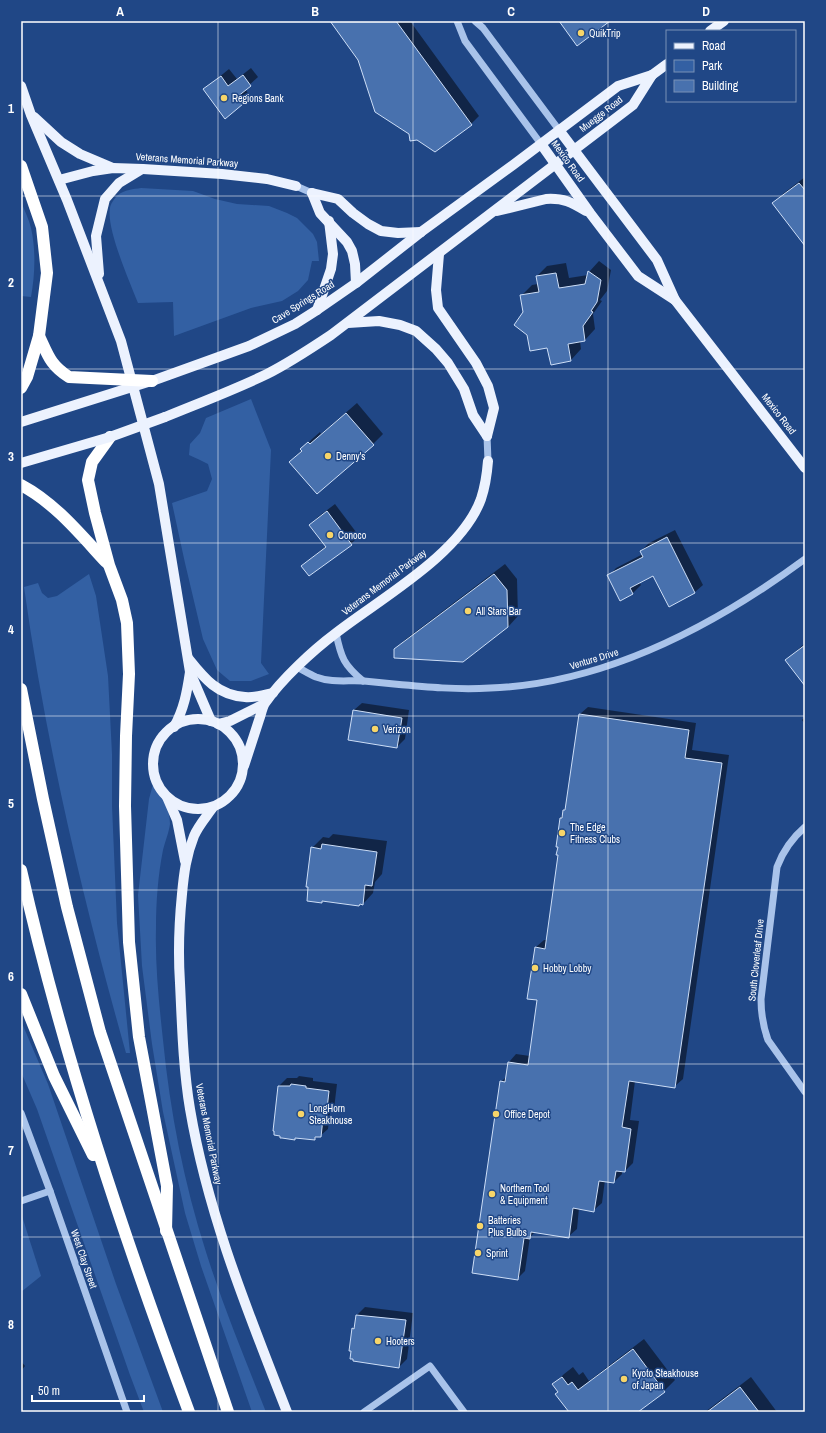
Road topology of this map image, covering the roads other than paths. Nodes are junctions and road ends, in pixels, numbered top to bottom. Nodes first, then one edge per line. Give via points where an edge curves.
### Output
1 (457, 21) edge
2 (475, 21) edge
3 (724, 21) edge
4 (711, 30) edge
5 (666, 65) edge
6 (652, 75) junction
7 (21, 86) edge
8 (31, 114) junction
9 (559, 130) junction
10 (541, 144) junction
11 (574, 150) junction
12 (555, 164) junction
13 (21, 166) edge
14 (113, 168) junction
15 (143, 169) junction
16 (59, 180) junction
17 (296, 186) joint
18 (312, 193) junction
19 (493, 212) junction
20 (590, 213) junction
21 (329, 221) junction
22 (421, 232) junction
23 (439, 254) junction
24 (356, 282) junction
25 (100, 284) junction
26 (675, 300) junction
27 (317, 310) junction
28 (348, 323) junction
29 (39, 336) junction
30 (152, 381) junction
31 (21, 388) edge
32 (21, 422) edge
33 (487, 436) junction
34 (110, 438) junction
35 (488, 461) joint
36 (21, 463) edge
37 (805, 468) edge
38 (21, 485) edge
39 (805, 559) edge
40 (108, 565) junction
41 (336, 633) junction
42 (188, 658) junction
43 (297, 667) junction
44 (190, 672) junction
45 (363, 681) junction
46 (21, 689) edge
47 (273, 693) junction
48 (264, 704) junction
49 (215, 723) junction
50 (174, 727) junction
51 (244, 766) junction
52 (167, 797) junction
53 (213, 807) junction
54 (805, 828) edge
55 (185, 861) junction
56 (21, 870) edge
57 (21, 994) edge
58 (805, 1092) edge
59 (21, 1113) edge
60 (109, 1190) junction
61 (50, 1191) junction
62 (21, 1201) edge
63 (166, 1231) junction
64 (127, 1412) edge
65 (189, 1412) edge
66 (228, 1412) edge
67 (286, 1412) edge
68 (364, 1412) edge
69 (464, 1412) edge

1 - 10 street, Mexico Road via 464,41
2 - 9 street, Mexico Road via 483,28
3 - 4 main road
5 - 6 main road, Muegge Road
6 - 9 main road, Muegge Road via 618,86
6 - 11 main road, Muegge Road via 633,105
7 - 8 main road
8 - 14 main road via 61,142 80,154
8 - 16 main road
9 - 10 main road, Cave Springs Road
9 - 11 main road, Mexico Road
10 - 12 main road, Mexico Road
10 - 22 main road, Cave Springs Road
11 - 12 main road, Muegge Road
11 - 26 main road, Mexico Road via 657,260
12 - 19 main road
12 - 20 main road, Mexico Road
13 - 29 highway via 42,227 47,273
14 - 15 main road, Veterans Memorial Parkway
14 - 16 main road, Veterans Memorial Parkway
15 - 17 main road, Veterans Memorial Parkway via 259,178
15 - 25 main road via 120,183 104,199 96,236
16 - 25 main road
17 - 18 street, Veterans Memorial Parkway
18 - 21 main road via 320,213
18 - 22 main road, Veterans Memorial Parkway via 338,199 381,231
19 - 20 main road via 546,199 563,199
19 - 23 main road
20 - 26 main road, Mexico Road via 638,276
21 - 24 main road via 352,251
21 - 27 main road via 333,254 331,269
22 - 24 main road, Cave Springs Road
23 - 28 main road
23 - 33 main road, Veterans Memorial Parkway via 436,290 438,308 476,363 488,386 494,408
24 - 27 main road, Cave Springs Road
25 - 42 main road via 122,341 154,465
26 - 37 main road, Mexico Road
27 - 30 main road, Cave Springs Road via 295,324 249,346
28 - 33 main road via 378,321 416,331 448,363 464,389 473,416
28 - 34 main road, bridge via 268,373 208,400
29 - 30 highway, bridge via 50,360 57,369 69,377
29 - 31 highway via 27,377
30 - 32 main road, Cave Springs Road, bridge
33 - 35 street, Veterans Memorial Parkway
34 - 36 main road, bridge
34 - 40 highway via 92,462 88,480
35 - 41 main road, Veterans Memorial Parkway via 486,481 480,500 457,538 402,586
38 - 40 highway via 63,516
39 - 45 street, Venture Drive via 749,598 701,625 636,656 586,672 540,683 491,688 444,688
40 - 63 highway via 122,600 127,623 129,674 125,813 129,942 139,1037 167,1186
41 - 43 main road, Veterans Memorial Parkway
41 - 45 street via 343,660 350,671
42 - 44 main road
42 - 47 main road via 206,680 222,692 246,697
43 - 45 street, Venture Drive via 317,677 339,682
43 - 47 main road, Veterans Memorial Parkway
44 - 49 main road
44 - 50 main road via 186,698
46 - 63 highway via 42,799 100,1032
47 - 48 main road, Veterans Memorial Parkway
48 - 49 main road, Veterans Memorial Parkway via 230,721
48 - 51 main road, Veterans Memorial Parkway
49 - 50 main road via 197,719 182,722
49 - 51 main road via 235,738 242,751
50 - 52 main road via 159,741 154,755 155,778
51 - 53 main road via 241,781 234,793
52 - 53 main road via 179,806 194,810
52 - 55 main road via 177,820
53 - 55 main road, Veterans Memorial Parkway via 194,834
54 - 58 street, South Cloverleaf Drive via 782,853 777,867 761,998 768,1040
55 - 67 main road, Veterans Memorial Parkway via 179,957 184,1060 190,1108 225,1248
56 - 60 highway via 67,1050
57 - 60 highway via 54,1076
59 - 61 street, West Clay Street
60 - 65 highway
61 - 62 street
61 - 64 street, West Clay Street
63 - 66 highway
68 - 69 street via 430,1366

